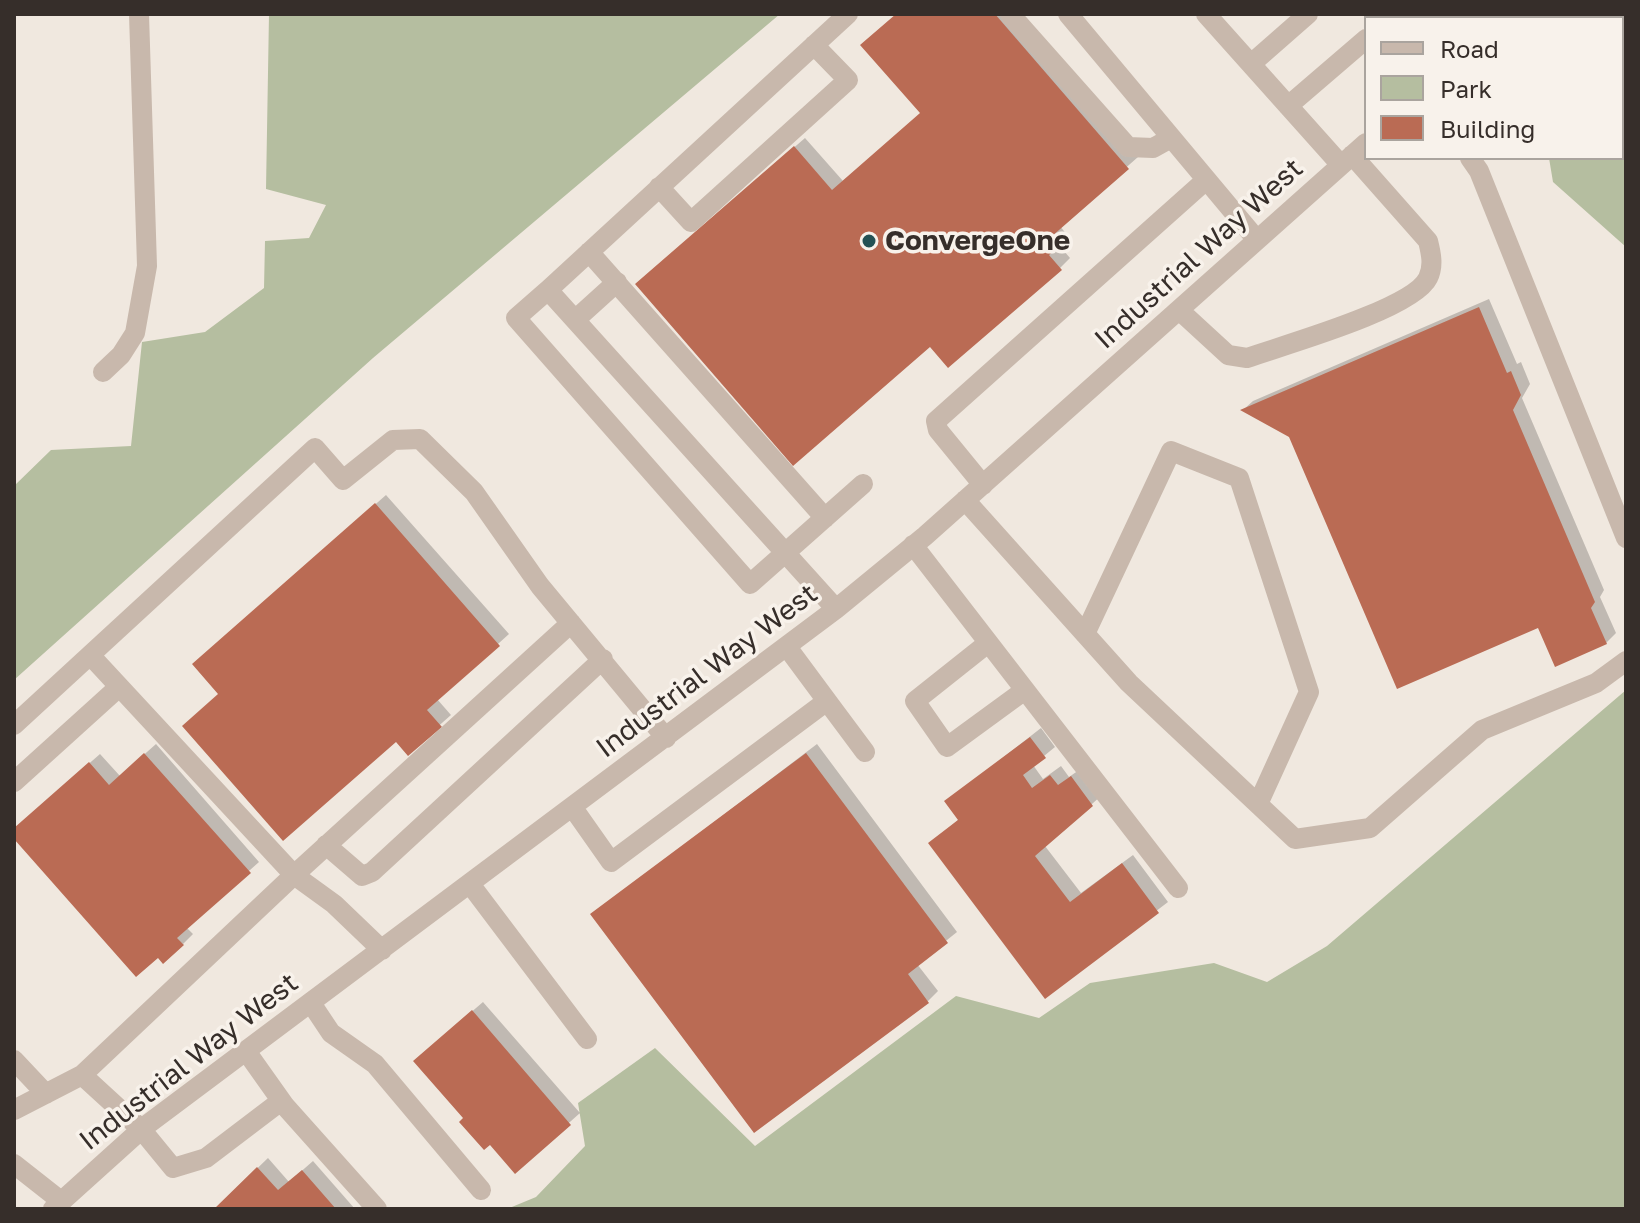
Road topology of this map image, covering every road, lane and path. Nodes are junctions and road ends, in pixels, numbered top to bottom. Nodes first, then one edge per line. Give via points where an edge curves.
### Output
1 (139, 14) edge
2 (848, 14) edge
3 (1010, 14) edge
4 (1068, 14) edge
5 (1206, 14) edge
6 (1308, 14) edge
7 (1364, 41) edge
8 (814, 45) junction
9 (1251, 64) junction
10 (1288, 106) junction
11 (1171, 138) junction
12 (1353, 155) edge
13 (1471, 160) edge
14 (1206, 180) junction
15 (659, 187) junction
16 (1257, 240) junction
17 (589, 252) junction
18 (617, 282) junction
19 (548, 290) junction
20 (1179, 310) junction
21 (575, 320) junction
22 (103, 372) dead end
23 (863, 484) dead end
24 (983, 485) junction
25 (965, 500) junction
26 (825, 518) junction
27 (1626, 538) edge
28 (913, 545) junction
29 (786, 553) junction
30 (836, 609) junction
31 (571, 623) junction
32 (1085, 634) junction
33 (988, 643) junction
34 (787, 647) junction
35 (90, 655) junction
36 (603, 659) junction
37 (1626, 661) edge
38 (119, 687) junction
39 (1025, 690) junction
40 (827, 701) junction
41 (14, 725) edge
42 (666, 738) junction
43 (865, 752) dead end
44 (14, 782) edge
45 (1258, 804) junction
46 (573, 808) junction
47 (326, 845) junction
48 (294, 875) junction
49 (470, 884) junction
50 (1178, 888) dead end
51 (382, 950) junction
52 (311, 1003) junction
53 (587, 1039) dead end
54 (246, 1051) junction
55 (14, 1060) edge
56 (82, 1075) junction
57 (46, 1094) junction
58 (281, 1101) junction
59 (14, 1110) edge
60 (141, 1129) junction
61 (14, 1164) edge
62 (481, 1190) dead end
63 (57, 1205) edge
64 (377, 1209) edge

1 - 22 street via 147,266 135,333
2 - 8 street
3 - 11 street via 1128,147 1153,148
4 - 11 street
5 - 9 street
6 - 9 street
7 - 10 street
8 - 15 street
8 - 15 street via 848,80 691,222
9 - 10 street
10 - 12 street
11 - 14 street
12 - 16 street, Industrial Way West
12 - 20 street via 1428,241 1428,277 1414,295 1247,358 1228,355
13 - 27 street
14 - 16 street
14 - 24 street via 936,421
15 - 17 street
16 - 20 street, Industrial Way West
17 - 18 street
17 - 19 street
18 - 21 street
18 - 26 street
19 - 21 street
19 - 29 street via 516,318 750,584
20 - 24 street, Industrial Way West
21 - 29 street
23 - 26 street
24 - 25 street, Industrial Way West
25 - 28 street, Industrial Way West
25 - 32 street
26 - 29 street
28 - 30 street, Industrial Way West
28 - 33 street
29 - 30 street
30 - 34 street, Industrial Way West
31 - 35 street via 474,492 420,439 393,440 343,480 315,448
31 - 36 street
31 - 47 street
32 - 45 street via 1129,683
32 - 45 street via 1171,451 1239,478 1309,692
33 - 39 street
33 - 39 street via 915,701 947,747
34 - 40 street
34 - 42 street, Industrial Way West
35 - 38 street
35 - 41 street
36 - 42 street
36 - 47 street via 372,872 354,872
37 - 45 street via 1596,683 1482,730 1370,828 1295,839
38 - 44 street
38 - 48 street
39 - 50 street
40 - 43 street
40 - 46 street via 611,862
42 - 46 street, Industrial Way West
46 - 49 street, Industrial Way West
47 - 48 street
48 - 51 street
48 - 56 street
49 - 51 street, Industrial Way West
49 - 53 street
51 - 52 street, Industrial Way West
52 - 54 street, Industrial Way West
52 - 62 street via 331,1033 375,1064
54 - 58 street
54 - 60 street, Industrial Way West
55 - 57 street
56 - 57 street
56 - 60 street
57 - 59 street
58 - 60 street via 206,1158 173,1168
58 - 64 street
60 - 63 street, Industrial Way West
61 - 63 street

